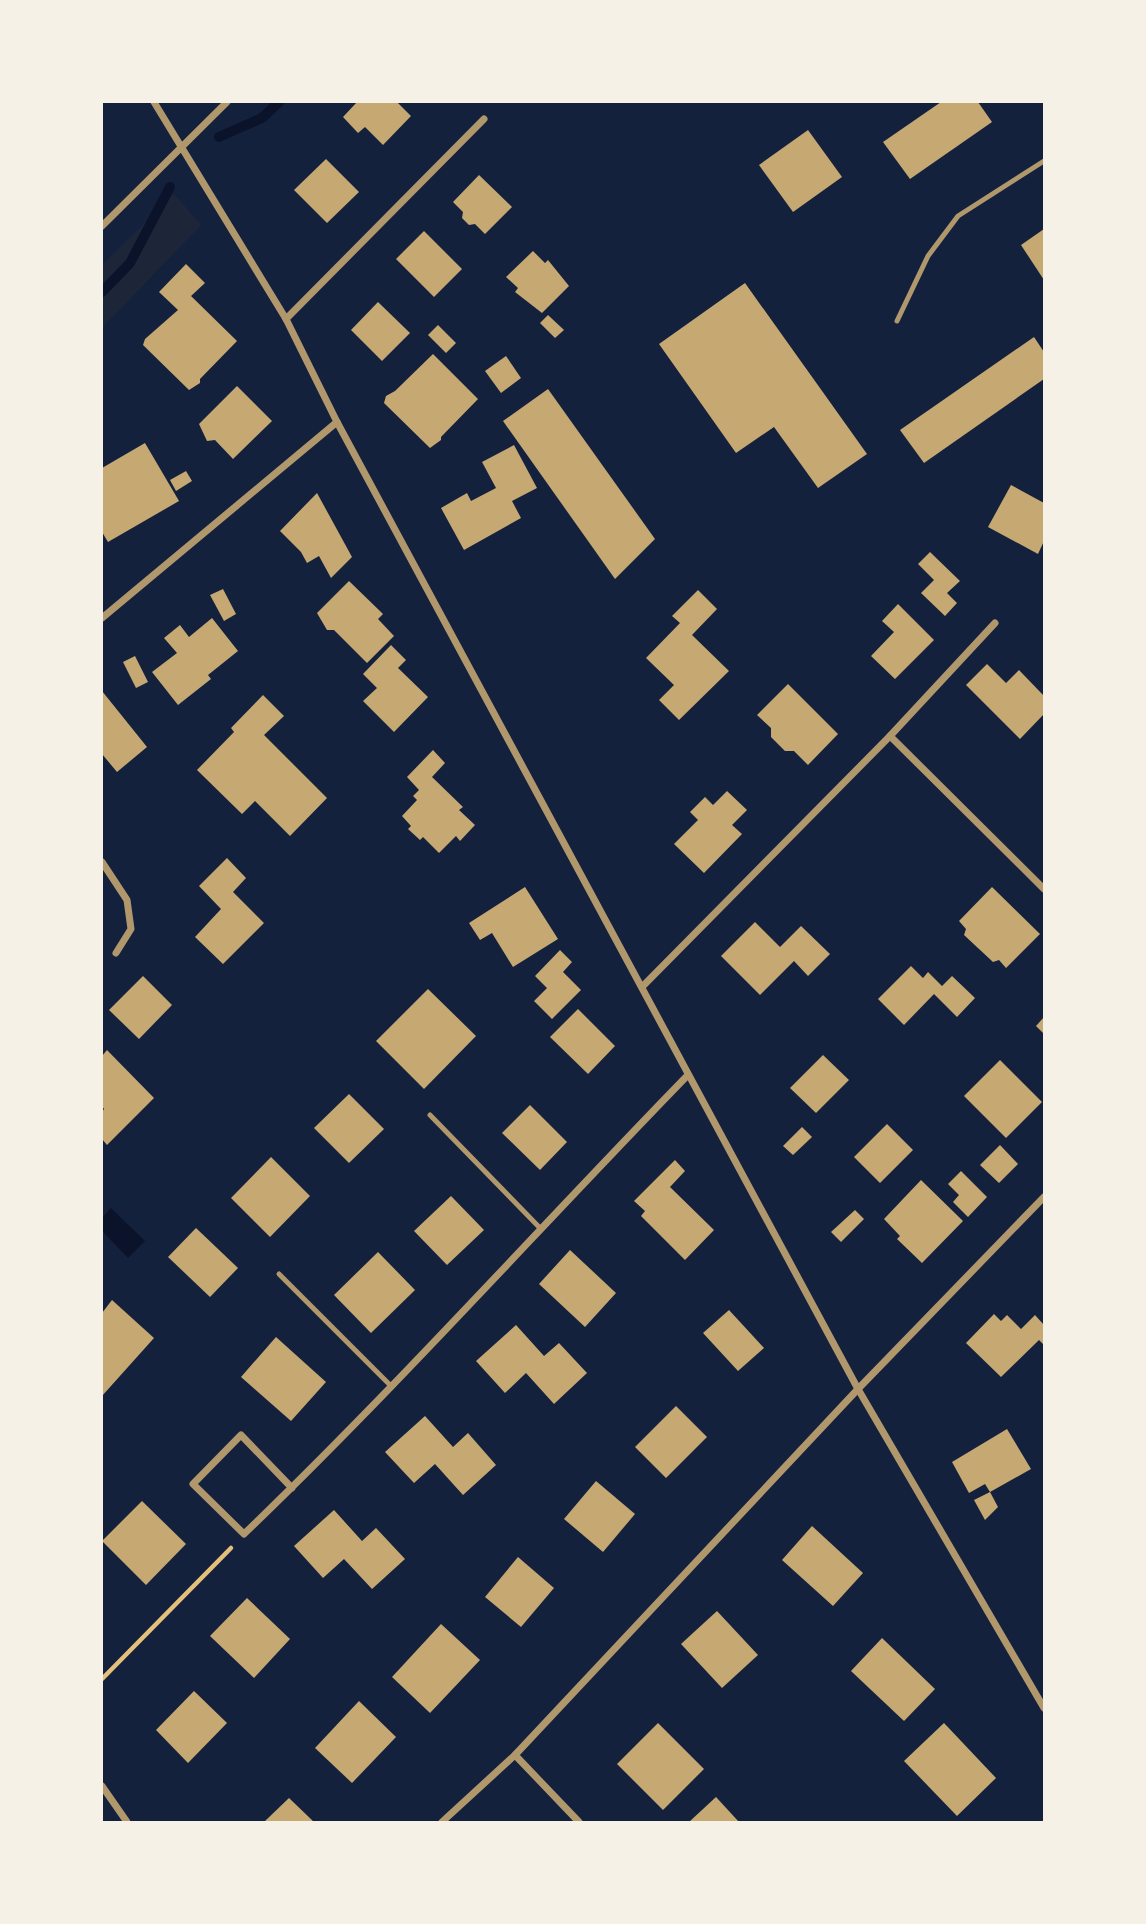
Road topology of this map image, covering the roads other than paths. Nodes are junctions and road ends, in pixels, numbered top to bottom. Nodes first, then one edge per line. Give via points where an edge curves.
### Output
1 (154, 102) edge
2 (227, 102) edge
3 (484, 119) dead end
4 (183, 145) junction
5 (1045, 161) edge
6 (102, 226) edge
7 (286, 319) junction
8 (897, 321) dead end
9 (337, 422) junction
10 (102, 618) edge
11 (995, 623) dead end
12 (890, 736) junction
13 (102, 862) edge
14 (1045, 889) edge
15 (116, 953) dead end
16 (642, 987) junction
17 (687, 1076) junction
18 (430, 1115) dead end
19 (1045, 1197) edge
20 (539, 1227) junction
21 (279, 1275) dead end
22 (392, 1387) junction
23 (858, 1389) junction
24 (292, 1488) junction
25 (1045, 1708) edge
26 (515, 1755) junction
27 (102, 1786) edge
28 (127, 1822) edge
29 (442, 1822) edge
30 (579, 1822) edge

1 - 4 street
2 - 4 street
3 - 7 street
4 - 6 street
4 - 7 street
5 - 8 lane via 958,216 928,256
7 - 9 street
9 - 10 street
9 - 16 street
11 - 12 street
12 - 14 street
12 - 16 street
13 - 15 street via 127,900 131,929
16 - 17 street
17 - 20 street
17 - 23 street
18 - 20 lane
19 - 23 street
20 - 22 street
21 - 22 lane
22 - 24 street
23 - 25 street
23 - 26 street
24 - 24 street via 244,1534 193,1484 241,1435
26 - 29 street
26 - 30 street
27 - 28 street

